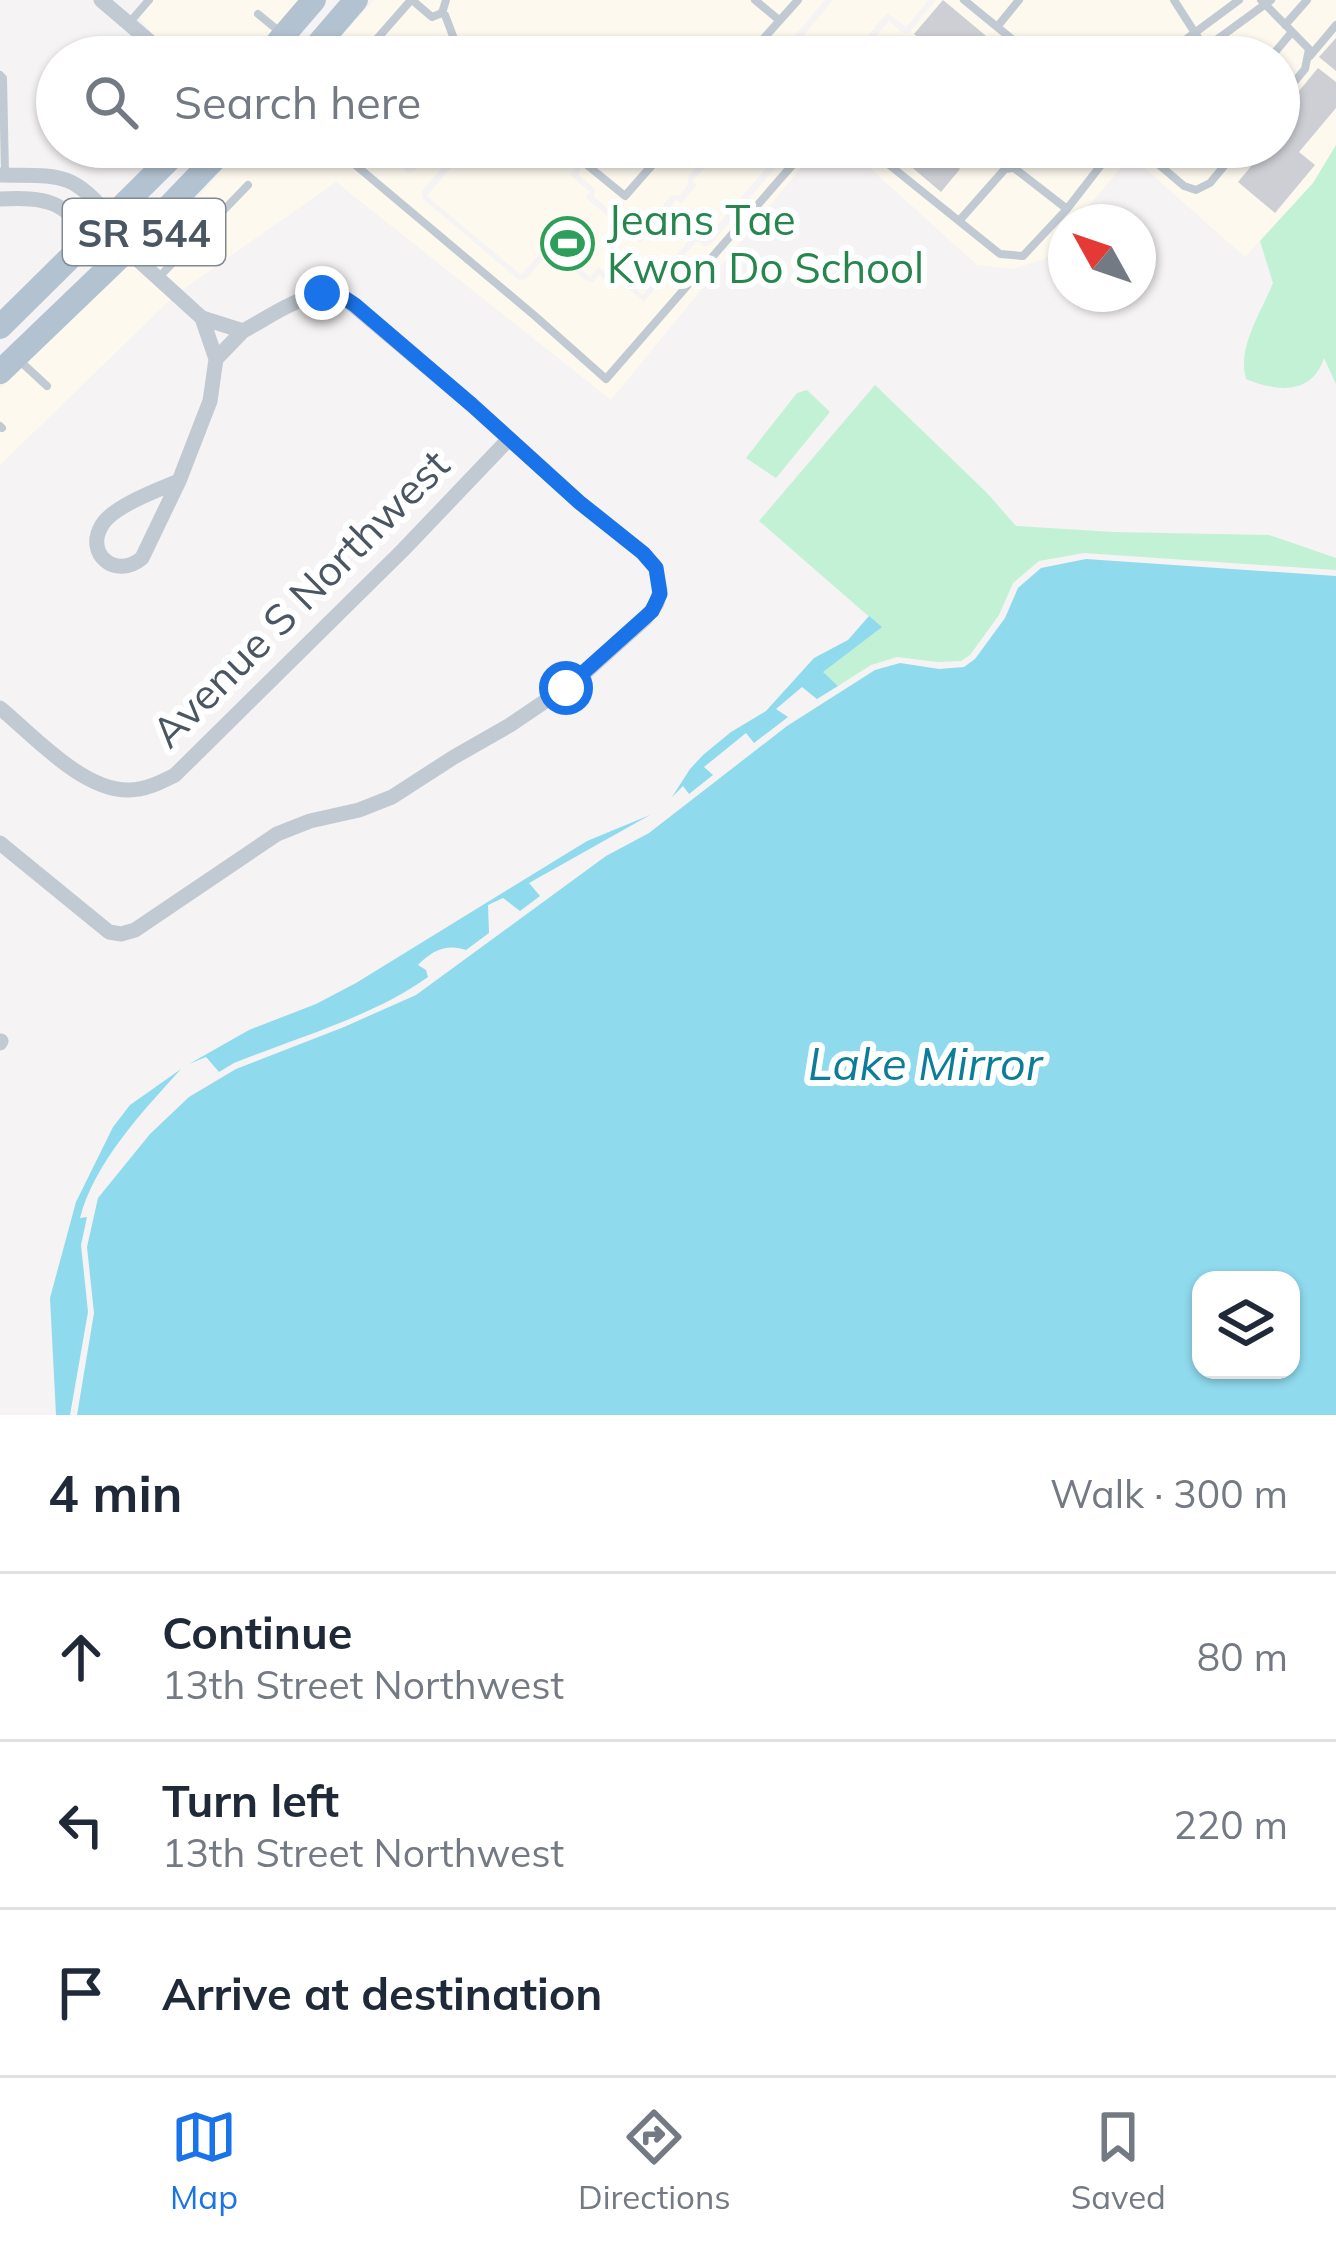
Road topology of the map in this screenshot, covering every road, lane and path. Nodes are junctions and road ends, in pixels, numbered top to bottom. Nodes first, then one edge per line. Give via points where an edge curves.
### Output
1 (101, 0) edge
2 (148, 0) edge
3 (314, 0) edge
4 (356, 0) edge
5 (411, 0) edge
6 (446, 0) edge
7 (755, 0) edge
8 (798, 0) edge
9 (964, 0) edge
10 (1019, 0) edge
11 (1174, 0) edge
12 (1239, 0) edge
13 (1307, 0) edge
14 (1266, 2) edge
15 (442, 13) junction
16 (258, 14) dead end
17 (779, 20) junction
18 (129, 23) junction
19 (1336, 25) edge
20 (997, 27) junction
21 (1288, 29) junction
22 (1195, 32) junction
23 (144, 36) edge
24 (284, 36) joint
25 (325, 36) edge
26 (379, 36) edge
27 (453, 36) edge
28 (765, 36) edge
29 (1008, 36) edge
30 (1190, 36) edge
31 (1197, 36) edge
32 (1219, 36) edge
33 (1284, 36) edge
34 (1295, 36) edge
35 (1300, 40) edge
36 (1306, 61) junction
37 (1300, 75) edge
38 (1, 81) edge
39 (162, 168) edge
40 (206, 168) edge
41 (359, 168) edge
42 (591, 168) edge
43 (650, 168) edge
44 (790, 168) edge
45 (893, 168) edge
46 (1099, 168) edge
47 (1163, 168) edge
48 (1222, 168) edge
49 (3, 176) edge
50 (147, 183) junction
51 (248, 184) dead end
52 (0, 199) edge
53 (1061, 204) edge
54 (1071, 204) edge
55 (112, 218) junction
56 (959, 221) junction
57 (1048, 229) edge
58 (91, 239) junction
59 (127, 250) junction
60 (158, 278) junction
61 (60, 315) junction
62 (202, 318) junction
63 (0, 327) edge
64 (243, 332) junction
65 (216, 359) junction
66 (8, 364) edge
67 (47, 386) dead end
68 (509, 439) junction
69 (178, 481) junction
70 (0, 708) edge
71 (0, 843) edge

1 - 18 street
2 - 18 lane
3 - 24 main road
4 - 25 main road
5 - 15 lane via 433,17
5 - 26 lane
6 - 15 lane
7 - 17 lane
8 - 17 lane
9 - 20 lane
10 - 20 lane
11 - 22 lane
12 - 22 lane
13 - 21 lane
14 - 21 lane
14 - 32 lane
15 - 27 lane
16 - 24 lane
17 - 28 lane
18 - 23 street
19 - 36 lane
20 - 29 lane
21 - 33 lane
21 - 34 lane
22 - 30 lane
22 - 31 lane
35 - 36 lane via 1309,49
36 - 37 lane
38 - 49 lane
39 - 50 main road, SR 544
40 - 59 main road, SR 544
41 - 44 lane via 606,380
42 - 43 lane via 625,196
45 - 56 lane
46 - 54 lane
47 - 48 lane via 1196,190
49 - 55 street via 74,183
50 - 55 main road, SR 544
50 - 59 main road via 125,235
51 - 60 lane
52 - 58 street via 61,204
53 - 56 lane via 1005,169
55 - 58 main road, SR 544
55 - 61 main road via 105,250
56 - 57 lane via 1000,254 1023,256
58 - 63 main road, SR 544
59 - 60 street
59 - 61 main road, SR 544
60 - 62 street
61 - 66 main road, SR 544
62 - 64 street
62 - 65 street
64 - 65 street
64 - 68 street via 309,296 346,299
65 - 69 street via 210,401
66 - 67 lane
68 - 70 street, Avenue S Northwest via 175,775 130,790 108,788 80,775
68 - 71 street via 656,568 660,590 645,620 566,688 392,797 277,834 122,934 99,925
69 - 69 street via 142,558 117,567 99,554 102,525

